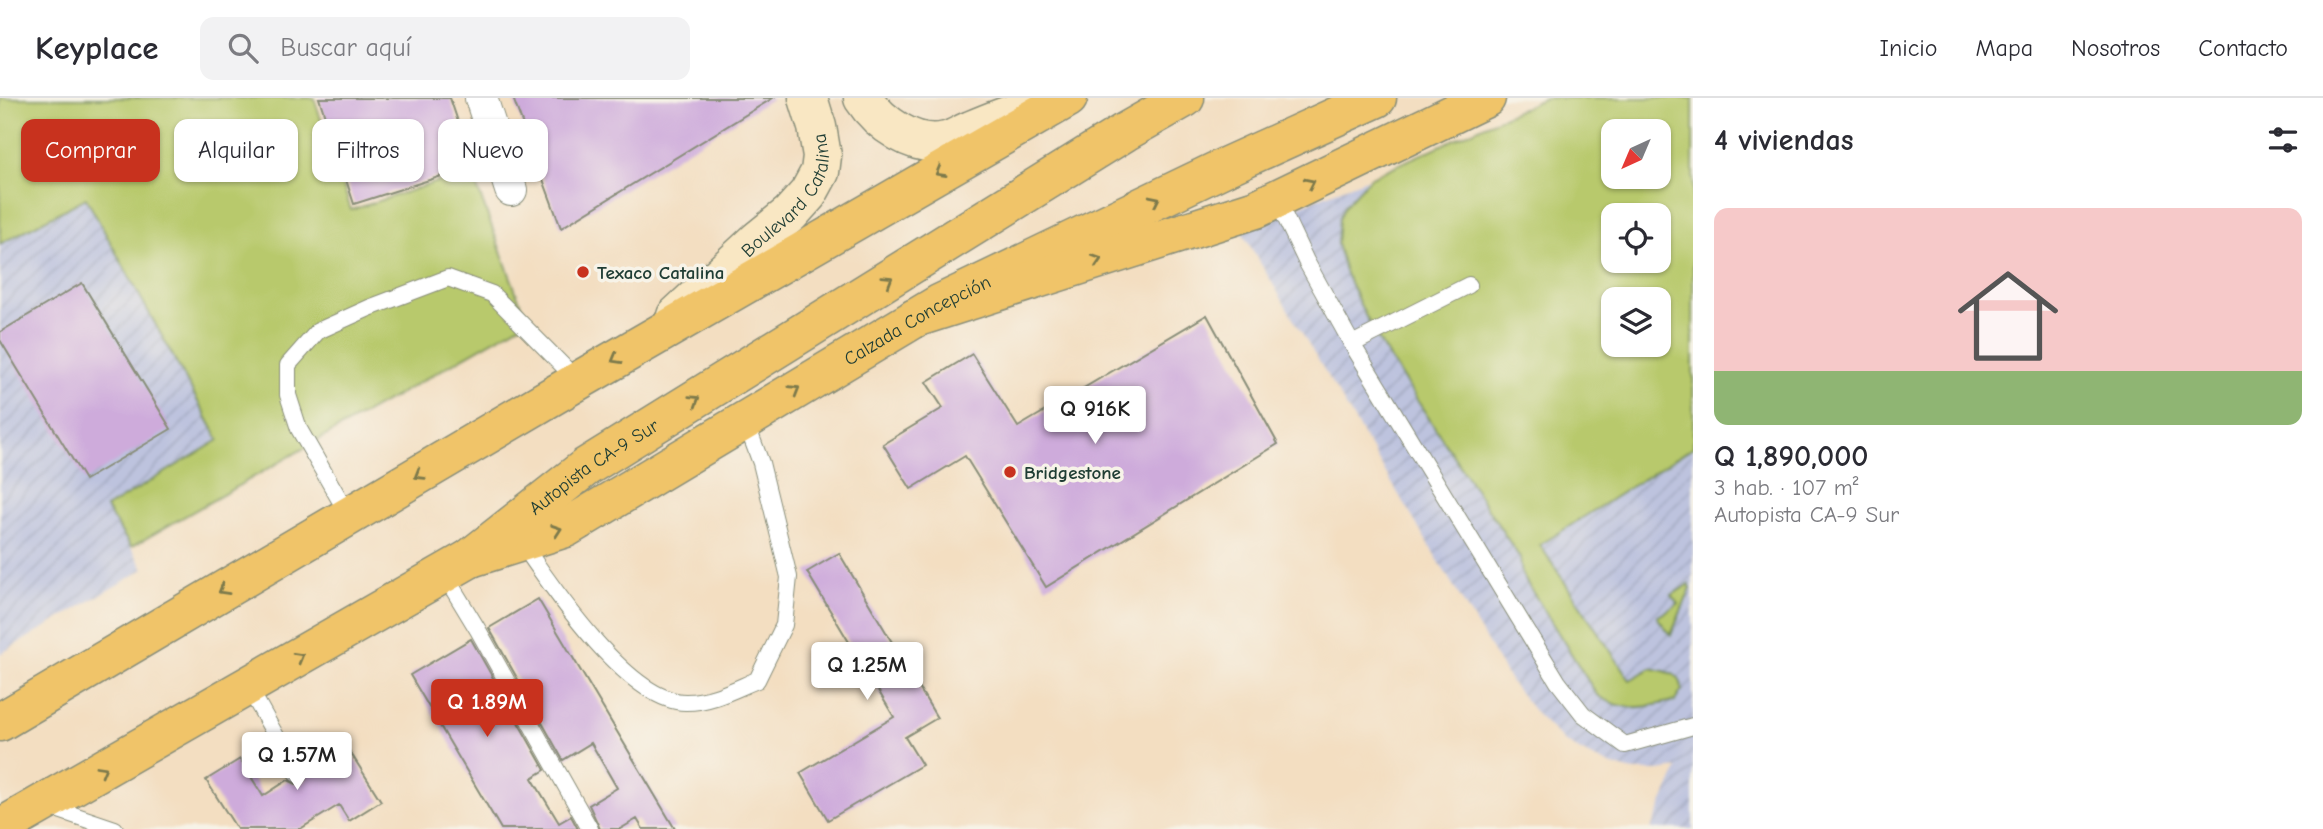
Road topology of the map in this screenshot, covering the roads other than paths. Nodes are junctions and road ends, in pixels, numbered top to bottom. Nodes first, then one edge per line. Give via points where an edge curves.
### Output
1 (481, 98) edge
2 (808, 98) edge
3 (863, 98) edge
4 (1185, 98) edge
5 (1377, 98) edge
6 (1486, 98) edge
7 (1065, 100) edge
8 (511, 190) dead end
9 (1277, 200) junction
10 (1469, 285) dead end
11 (915, 318) junction
12 (654, 337) junction
13 (1352, 344) junction
14 (578, 381) junction
15 (745, 420) junction
16 (349, 516) junction
17 (521, 542) junction
18 (457, 566) junction
19 (248, 686) junction
20 (0, 722) edge
21 (1693, 726) edge
22 (297, 774) dead end
23 (42, 804) junction
24 (4, 827) edge
25 (115, 829) edge
26 (590, 829) edge

1 - 8 street
2 - 12 main road, Boulevard Catalina via 822,156 820,172 808,194
3 - 7 main road via 892,128 928,142 946,141 1010,113
18 -> 4 main road, Autopista CA-9 Sur via 586,467
11 -> 5 main road, Calzada Concepción
9 -> 6 main road
7 -> 12 main road
11 -> 9 main road
9 - 13 lane
10 - 13 lane
15 -> 11 main road, Calzada Concepción
12 -> 14 main road
13 - 21 lane via 1558,682 1583,714 1625,745
14 -> 16 main road
14 - 16 lane via 492,294 448,278 318,331 288,365 288,394 299,429
17 -> 15 main road, Calzada Concepción via 566,528
15 - 17 lane via 761,463 789,577 784,625 757,680 714,698 684,702 651,691 617,665
16 -> 20 main road
17 - 18 main road, Calzada Concepción
19 -> 18 main road, Autopista CA-9 Sur
18 - 26 lane
19 - 22 lane
23 -> 19 main road, Autopista CA-9 Sur
23 - 24 main road, Autopista CA-9 Sur
23 - 25 lane

